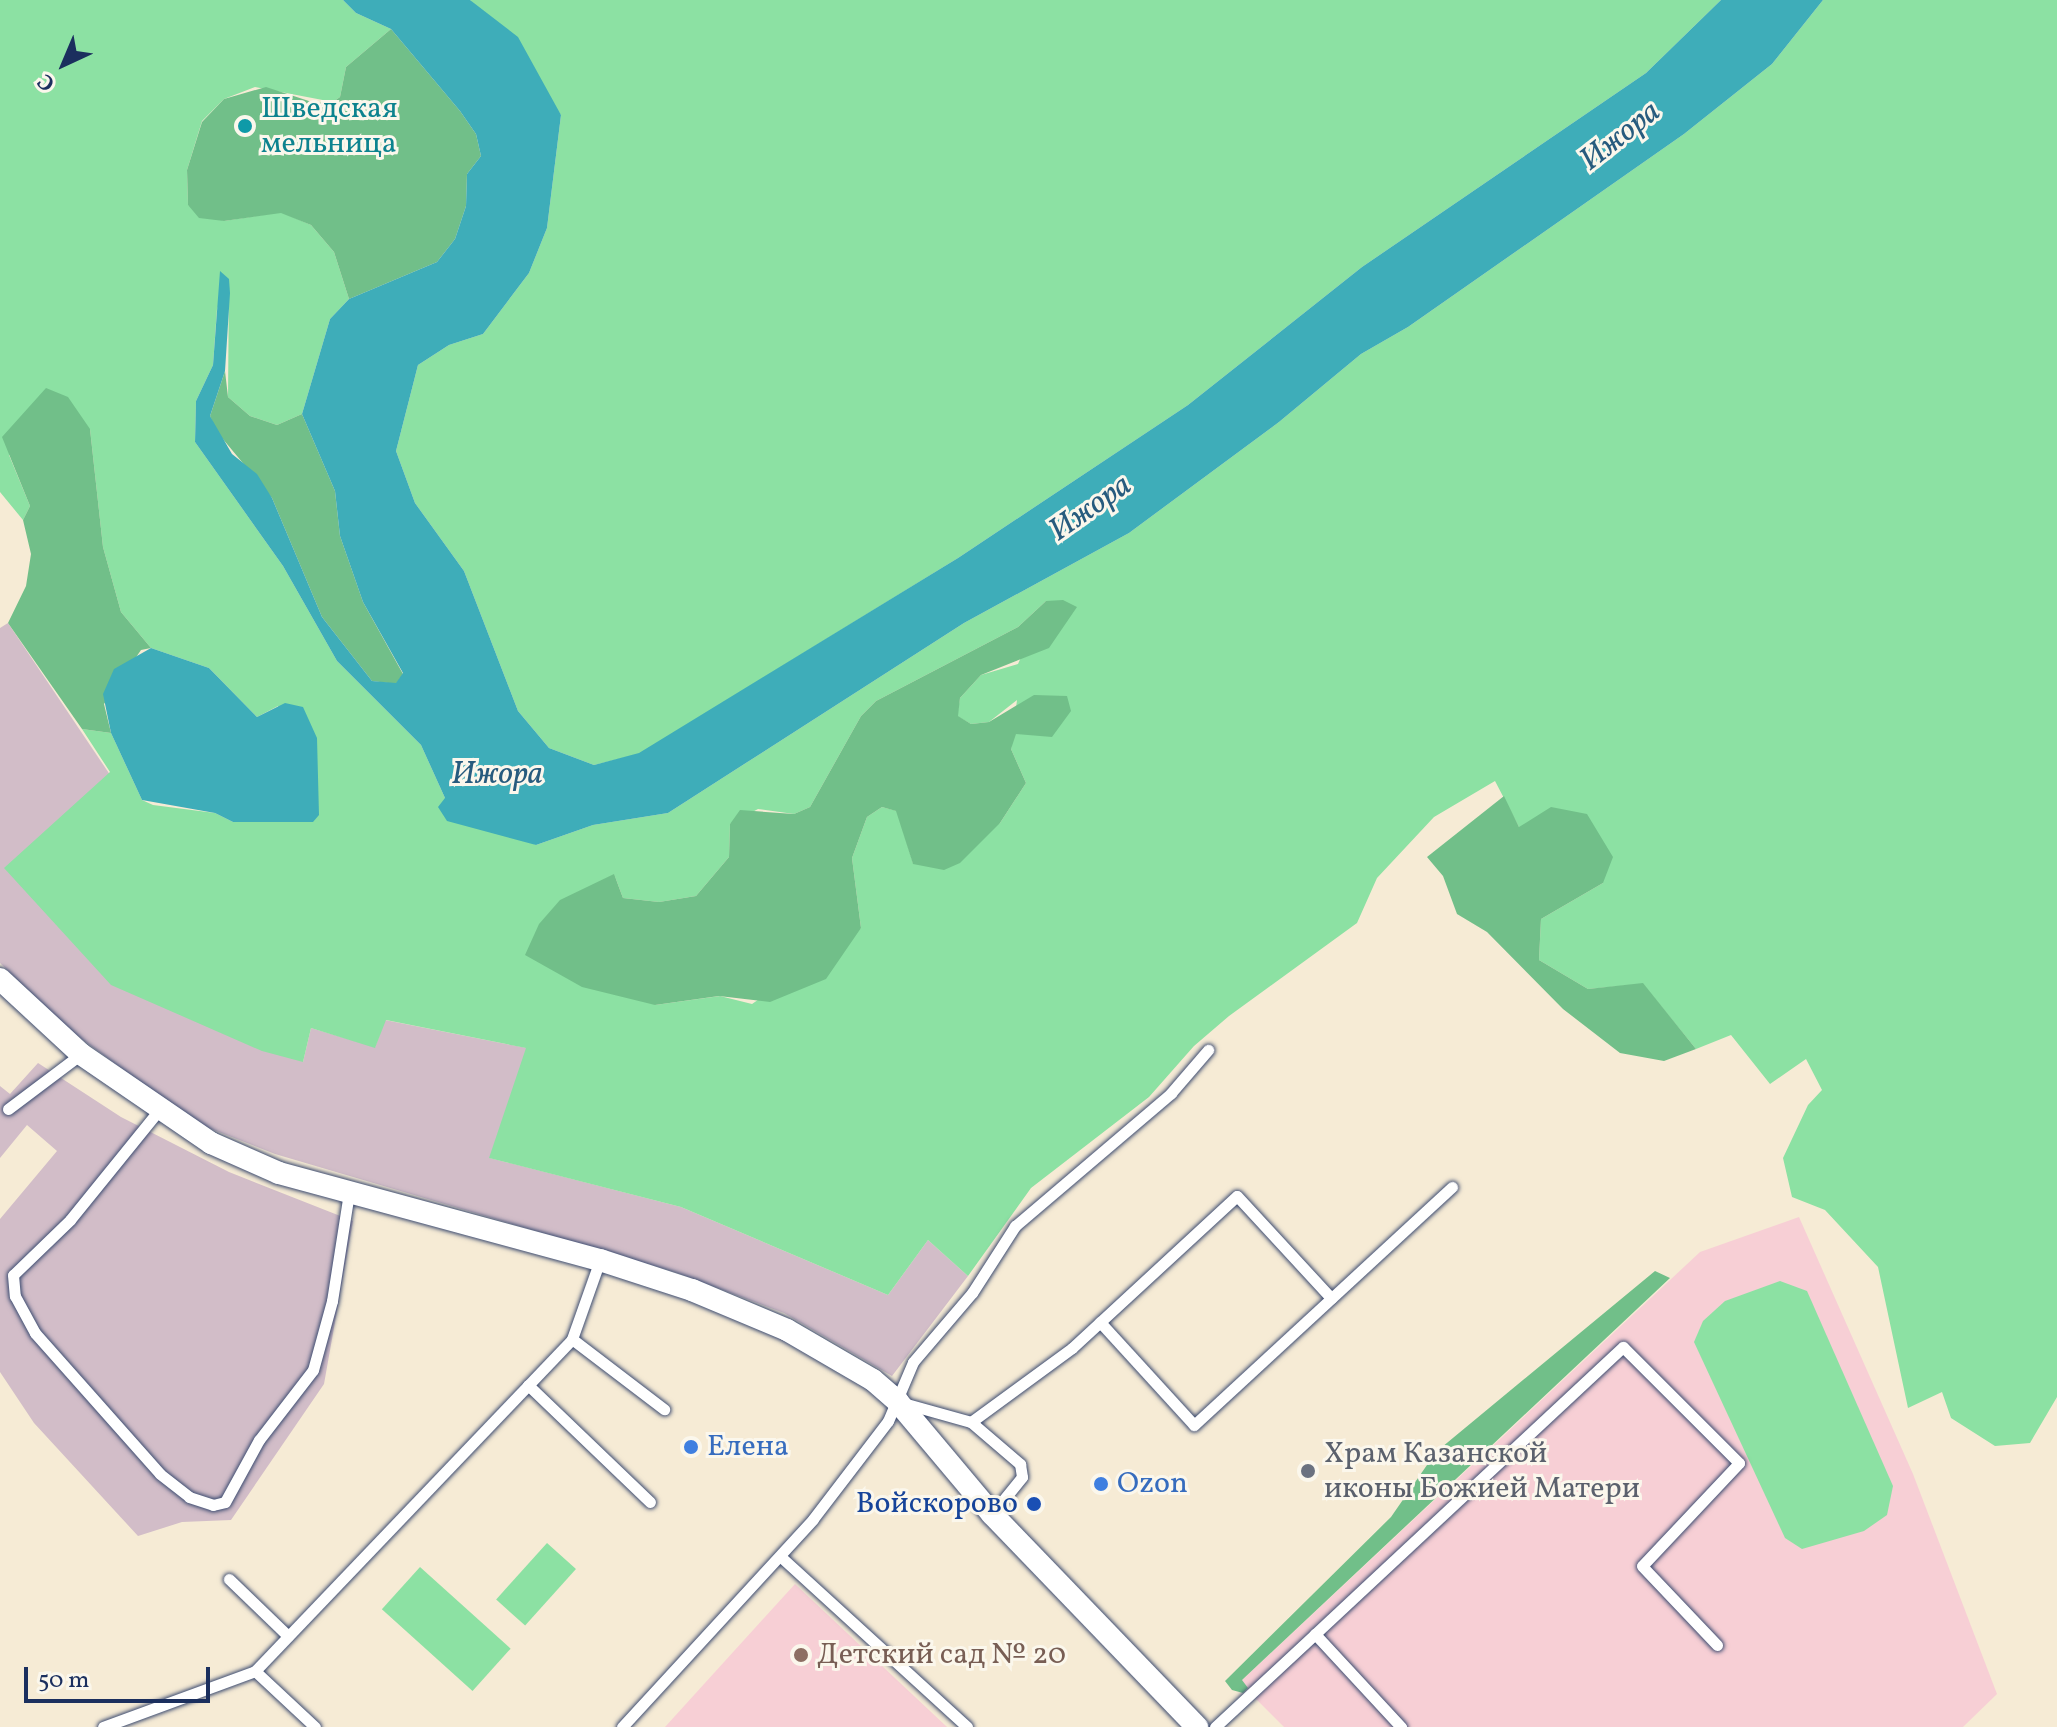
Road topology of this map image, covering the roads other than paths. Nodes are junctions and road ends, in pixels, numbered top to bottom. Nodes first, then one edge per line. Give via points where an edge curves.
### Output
1 (0, 979) edge
2 (1208, 1050) dead end
3 (81, 1054) junction
4 (8, 1109) dead end
5 (159, 1110) junction
6 (1452, 1187) dead end
7 (349, 1192) junction
8 (600, 1260) junction
9 (1331, 1298) junction
10 (1100, 1322) junction
11 (572, 1339) junction
12 (528, 1385) junction
13 (898, 1402) junction
14 (664, 1409) dead end
15 (971, 1422) junction
16 (650, 1502) dead end
17 (992, 1514) junction
18 (781, 1557) junction
19 (229, 1579) dead end
20 (1315, 1634) junction
21 (288, 1636) junction
22 (1717, 1645) dead end
23 (255, 1671) junction
24 (103, 1727) edge
25 (315, 1727) edge
26 (622, 1727) edge
27 (967, 1727) edge
28 (1197, 1727) edge
29 (1215, 1727) edge
30 (1401, 1727) edge

1 - 3 street
2 - 13 lane via 1171,1093 1015,1226 972,1293 913,1362
3 - 4 lane
3 - 5 street
5 - 7 street via 211,1143 279,1173
5 - 7 lane via 70,1220 13,1275 15,1296 35,1333 160,1474 189,1497 213,1505 225,1502 259,1440 313,1370 332,1301
6 - 9 lane
7 - 8 street
8 - 11 lane
8 - 13 street via 787,1330 873,1380
9 - 10 lane via 1237,1196
9 - 10 lane via 1194,1425
10 - 15 lane
11 - 12 lane
11 - 14 lane
12 - 16 lane
12 - 21 lane
13 - 15 lane
13 - 17 street
13 - 18 lane
15 - 17 lane via 1020,1464 1022,1477
17 - 28 street
18 - 26 lane
18 - 27 lane
19 - 21 lane
20 - 22 lane via 1623,1347 1739,1463 1642,1566
20 - 29 lane
20 - 30 lane
21 - 23 lane
23 - 24 lane
23 - 25 lane

